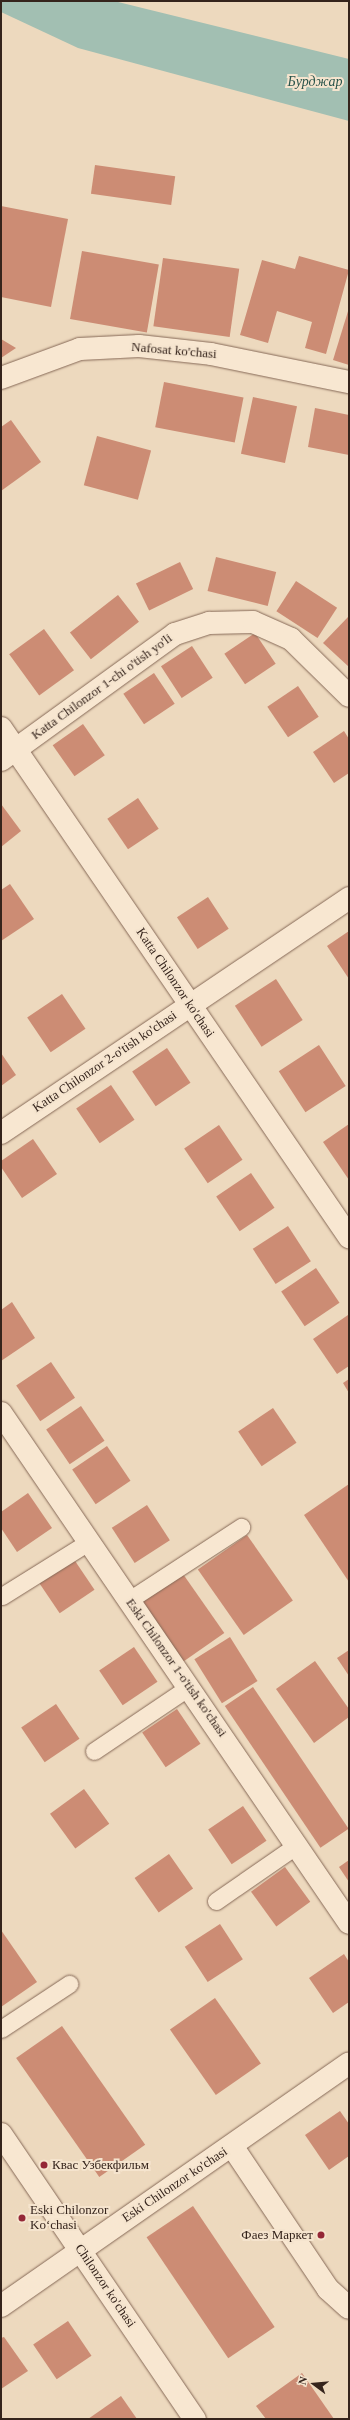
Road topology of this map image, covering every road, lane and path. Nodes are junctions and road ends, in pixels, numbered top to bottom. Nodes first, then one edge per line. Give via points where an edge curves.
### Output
1 (1, 378) edge
2 (349, 382) edge
3 (349, 696) edge
4 (1, 728) edge
5 (8, 755) edge
6 (349, 898) edge
7 (190, 1005) junction
8 (1, 1133) edge
9 (343, 1214) edge
10 (349, 1237) edge
11 (1, 1413) edge
12 (241, 1527) dead end
13 (90, 1541) junction
14 (2, 1596) dead end
15 (129, 1600) junction
16 (190, 1687) junction
17 (94, 1751) dead end
18 (296, 1845) junction
19 (216, 1901) dead end
20 (349, 1923) edge
21 (69, 1984) dead end
22 (1, 2029) edge
23 (349, 2063) edge
24 (1, 2134) edge
25 (232, 2146) junction
26 (81, 2250) junction
27 (1, 2306) edge
28 (349, 2308) edge
29 (195, 2419) edge

1 - 2 street, Nafosat ko'chasi via 80,349 139,346 211,354
3 - 5 street, Katta Chilonzor 1-chi o'tish yo'li via 291,639 253,622 209,623 175,634
4 - 5 street, Katta Chilonzor ko'chasi
5 - 7 street, Katta Chilonzor ko'chasi
6 - 7 street, Katta Chilonzor 2-o'tish ko'chasi
7 - 8 street, Katta Chilonzor 2-o'tish ko'chasi
7 - 9 street, Katta Chilonzor ko'chasi
9 - 10 street, Katta Chilonzor ko'chasi
11 - 13 street, Eski Chilonzor 1-o'tish ko'chasi
12 - 15 lane
13 - 14 lane
13 - 15 street, Eski Chilonzor 1-o'tish ko'chasi
15 - 16 street, Eski Chilonzor 1-o'tish ko'chasi
16 - 17 lane
16 - 18 street, Eski Chilonzor 1-o'tish ko'chasi
18 - 19 lane
18 - 20 street, Eski Chilonzor 1-o'tish ko'chasi
21 - 22 lane
23 - 25 street, Eski Chilonzor ko'chasi
24 - 26 street, Chilonzor ko'chasi
25 - 26 street, Eski Chilonzor ko'chasi
25 - 28 street via 328,2289
26 - 27 street, Eski Chilonzor ko'chasi
26 - 29 street, Chilonzor ko'chasi

